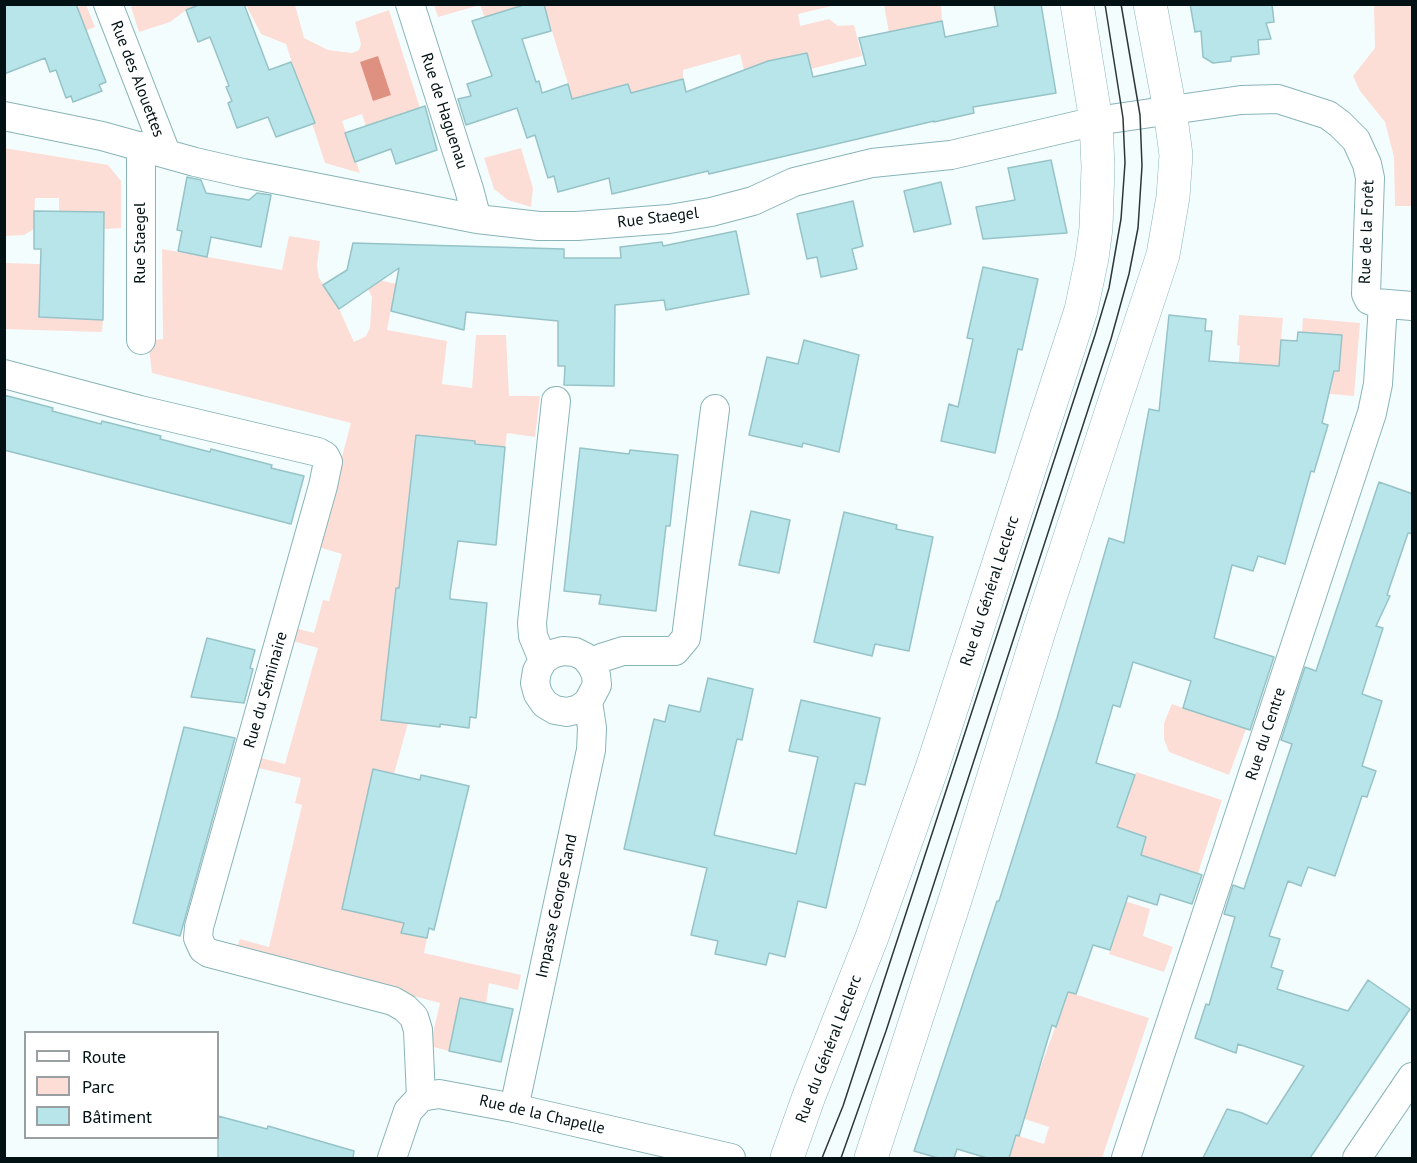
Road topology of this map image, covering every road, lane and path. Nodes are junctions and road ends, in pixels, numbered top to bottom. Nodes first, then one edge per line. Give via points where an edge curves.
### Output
1 (108, 4) edge
2 (410, 4) edge
3 (1077, 4) edge
4 (1150, 4) edge
5 (1170, 110) junction
6 (4, 116) edge
7 (1096, 122) junction
8 (154, 150) junction
9 (477, 219) junction
10 (1383, 304) junction
11 (1413, 306) edge
12 (141, 340) dead end
13 (4, 374) edge
14 (556, 401) dead end
15 (715, 409) dead end
16 (543, 660) junction
17 (592, 666) junction
18 (588, 702) junction
19 (1413, 1077) edge
20 (421, 1097) junction
21 (514, 1108) junction
22 (392, 1158) edge
23 (731, 1158) edge
24 (787, 1158) edge
25 (871, 1158) edge
26 (1126, 1158) edge
27 (1357, 1158) edge

1 - 8 street, Rue des Alouettes
2 - 9 street, Rue de Haguenau
3 - 7 main road, Rue du Général Leclerc
4 - 5 main road
5 - 7 street, Rue Staegel
5 - 10 street, Rue de la Forêt via 1278,99 1328,115 1340,124 1356,140 1367,164 1370,178 1365,288 1369,300
5 - 25 main road via 1176,161 1163,255
6 - 8 street, Rue Staegel
7 - 9 street, Rue Staegel via 951,155 872,163 794,182 753,201 669,219 539,226
7 - 24 main road, Rue du Général Leclerc via 1096,228 1073,337 933,765 872,938
8 - 9 street, Rue Staegel via 243,173
8 - 12 street, Rue Staegel
10 - 11 street, Rue de la Forêt
10 - 26 street, Rue du Centre via 1378,384 1372,413
13 - 20 street, Rue du Séminaire via 325,456 328,462 323,486 198,938 209,953 393,1001 405,1008 414,1017 418,1030
14 - 16 street via 532,623
15 - 17 street via 686,638 675,651 623,651 601,658
16 - 17 street via 563,651 574,652
16 - 18 street via 535,683 545,704 567,712
17 - 18 street, Impasse George Sand via 597,685
18 - 21 street, Impasse George Sand via 591,750
19 - 27 street
20 - 21 street, Rue de la Chapelle via 439,1094
20 - 22 street via 404,1119
21 - 23 street, Rue de la Chapelle

